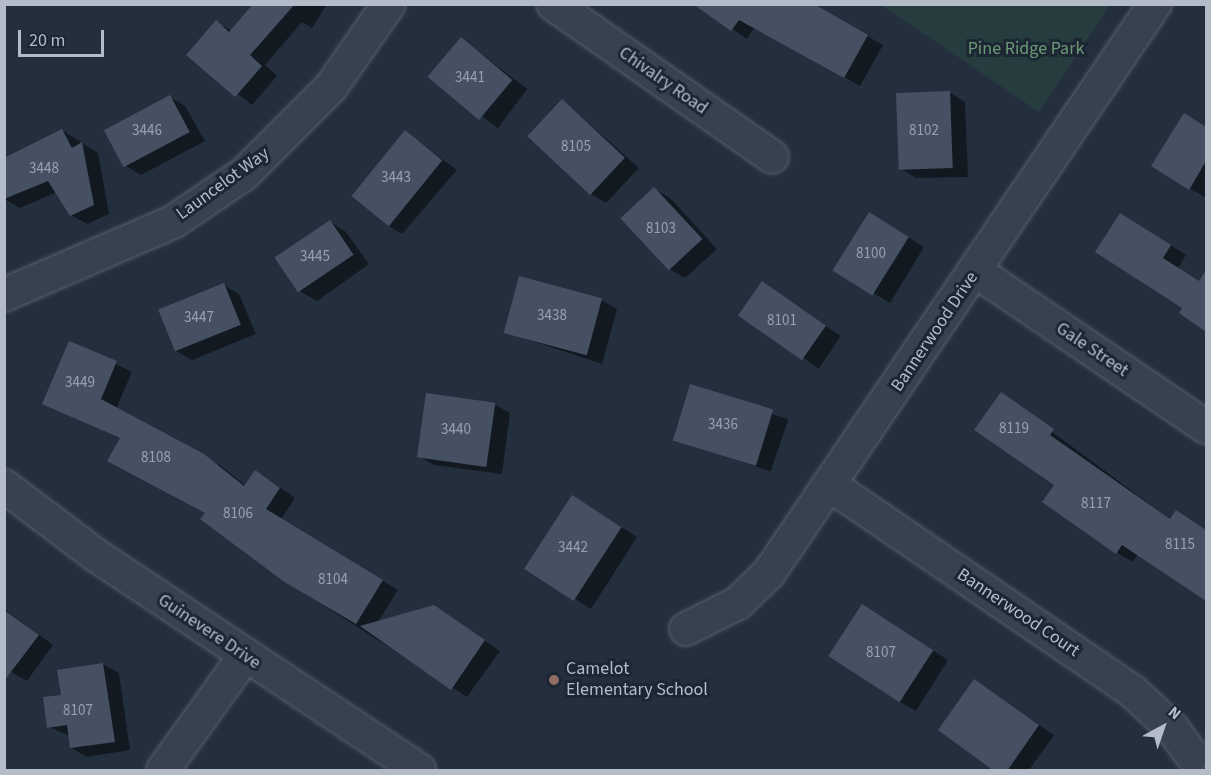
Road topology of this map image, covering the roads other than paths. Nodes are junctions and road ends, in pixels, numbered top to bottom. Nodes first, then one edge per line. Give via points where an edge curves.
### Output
1 (389, 4) edge
2 (553, 4) edge
3 (1155, 4) edge
4 (772, 157) dead end
5 (977, 272) junction
6 (4, 295) edge
7 (1206, 428) edge
8 (830, 485) junction
9 (4, 486) edge
10 (686, 629) dead end
11 (245, 656) junction
12 (1192, 756) dead end
13 (162, 771) edge
14 (419, 771) edge

1 - 6 street, Launcelot Way via 325,95 291,132 228,186 173,222
2 - 4 street, Chivalry Road
3 - 5 street, Bannerwood Drive
5 - 7 street, Gale Street
5 - 8 street, Bannerwood Drive
8 - 10 street, Bannerwood Drive via 769,573 738,603
8 - 12 street, Bannerwood Court via 1131,690 1172,728
9 - 11 street, Guinevere Drive
11 - 13 street
11 - 14 street, Guinevere Drive

